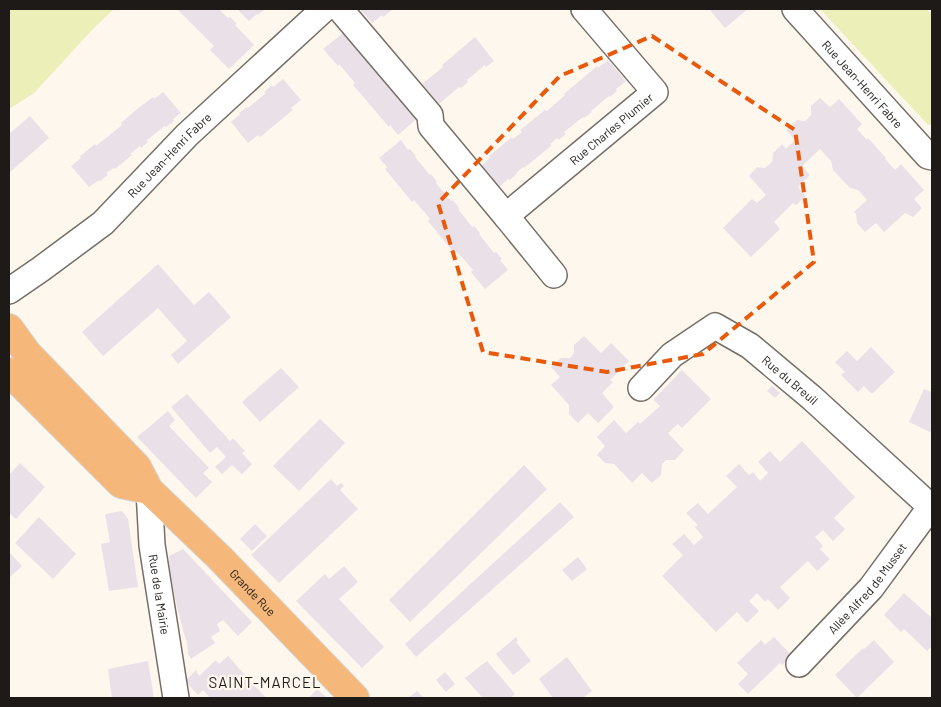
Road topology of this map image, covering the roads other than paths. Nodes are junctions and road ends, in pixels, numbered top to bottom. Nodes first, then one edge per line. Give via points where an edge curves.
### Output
1 (324, 9) edge
2 (340, 9) edge
3 (584, 9) edge
4 (795, 9) edge
5 (932, 157) edge
6 (506, 216) junction
7 (554, 275) dead end
8 (9, 291) edge
9 (9, 328) edge
10 (9, 372) edge
11 (641, 388) dead end
12 (150, 490) junction
13 (932, 507) edge
14 (799, 664) dead end
15 (176, 698) edge
16 (355, 698) edge

1 - 8 street, Rue Jean-Henri Fabre via 187,135 103,222
2 - 6 street via 430,115 431,126
3 - 6 street, Rue Charles Plumier via 655,92
4 - 5 street, Rue Jean-Henri Fabre
6 - 7 street
9 - 12 main road, Grande Rue via 27,353 137,467
10 - 12 main road via 121,484
11 - 13 street, Rue du Breuil via 672,355 715,326 750,346
12 - 15 street, Rue de la Mairie via 152,545
12 - 16 main road, Grande Rue
13 - 14 street, Allée Alfred de Musset via 871,588

